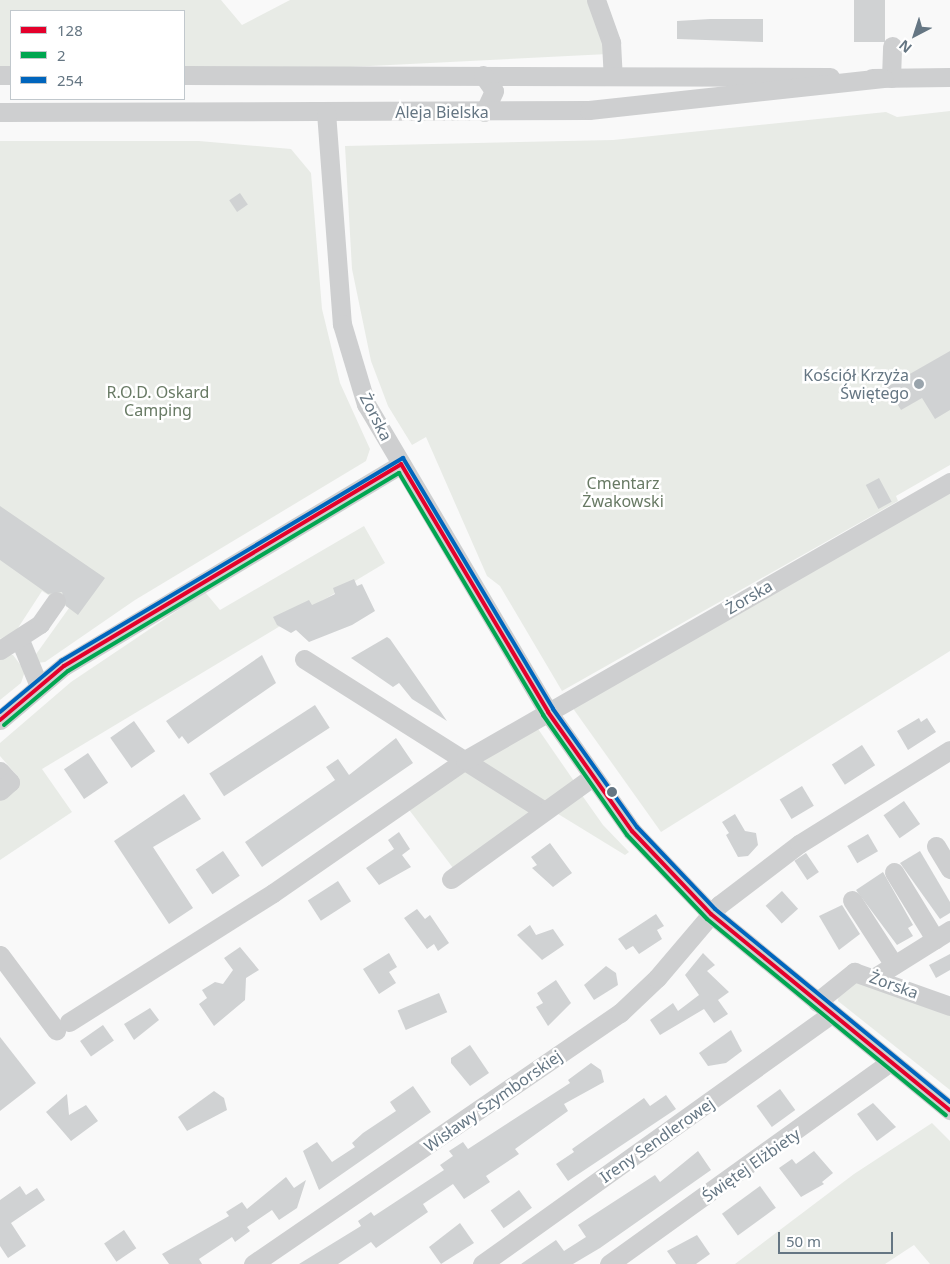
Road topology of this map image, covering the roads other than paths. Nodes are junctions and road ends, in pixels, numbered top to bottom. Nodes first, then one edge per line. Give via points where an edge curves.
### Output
1 (596, 0) edge
2 (892, 46) dead end
3 (185, 75) edge
4 (483, 75) junction
5 (613, 75) junction
6 (950, 77) edge
7 (887, 78) junction
8 (0, 112) edge
9 (326, 112) junction
10 (484, 112) junction
11 (401, 464) junction
12 (950, 482) edge
13 (56, 601) dead end
14 (20, 640) junction
15 (0, 650) edge
16 (304, 659) dead end
17 (39, 686) junction
18 (548, 712) junction
19 (0, 720) edge
20 (950, 750) edge
21 (465, 760) junction
22 (0, 771) edge
23 (591, 778) junction
24 (0, 791) edge
25 (543, 810) junction
26 (936, 846) dead end
27 (950, 869) edge
28 (894, 872) dead end
29 (451, 878) dead end
30 (852, 900) dead end
31 (711, 914) junction
32 (943, 935) edge
33 (0, 955) edge
34 (894, 965) junction
35 (875, 977) junction
36 (816, 1002) junction
37 (950, 1006) edge
38 (831, 1014) junction
39 (890, 1062) junction
40 (950, 1110) edge
41 (253, 1264) edge
42 (482, 1264) edge
43 (609, 1264) edge

1 - 5 street via 611,42
2 - 7 street
3 - 4 street, Aleja Bielska
4 - 5 street, Aleja Bielska
4 - 10 street via 494,91
5 - 7 street, Aleja Bielska
6 - 7 street, Aleja Bielska
7 - 10 street, Aleja Bielska via 589,110
8 - 9 street, Aleja Bielska
9 - 10 street, Aleja Bielska
9 - 11 street, Żorska via 342,324 366,404
11 - 17 street via 166,602
11 - 18 street, Żorska
12 - 18 street, Żorska
13 - 14 street via 40,624
14 - 15 street
14 - 17 street
16 - 21 street
17 - 19 street
18 - 21 street, Żorska
18 - 23 street, Żorska
20 - 31 street via 799,844
21 - 25 street
21 - 33 street, Żorska via 273,893 62,1026
22 - 24 street via 10,782
23 - 25 street
23 - 31 street, Żorska via 632,831
25 - 29 street
26 - 27 street
28 - 32 street
30 - 34 street
31 - 36 street, Żorska
31 - 41 street, Wisławy Szymborskiej via 657,978 620,1013
32 - 34 street
34 - 35 street
35 - 36 street, Żorska via 846,975
35 - 37 street, Żorska
36 - 38 street, Żorska
38 - 39 street, Żorska
38 - 42 street, Ireny Sendlerowej
39 - 40 street, Żorska
39 - 43 street, Świętej Elżbiety via 776,1148

